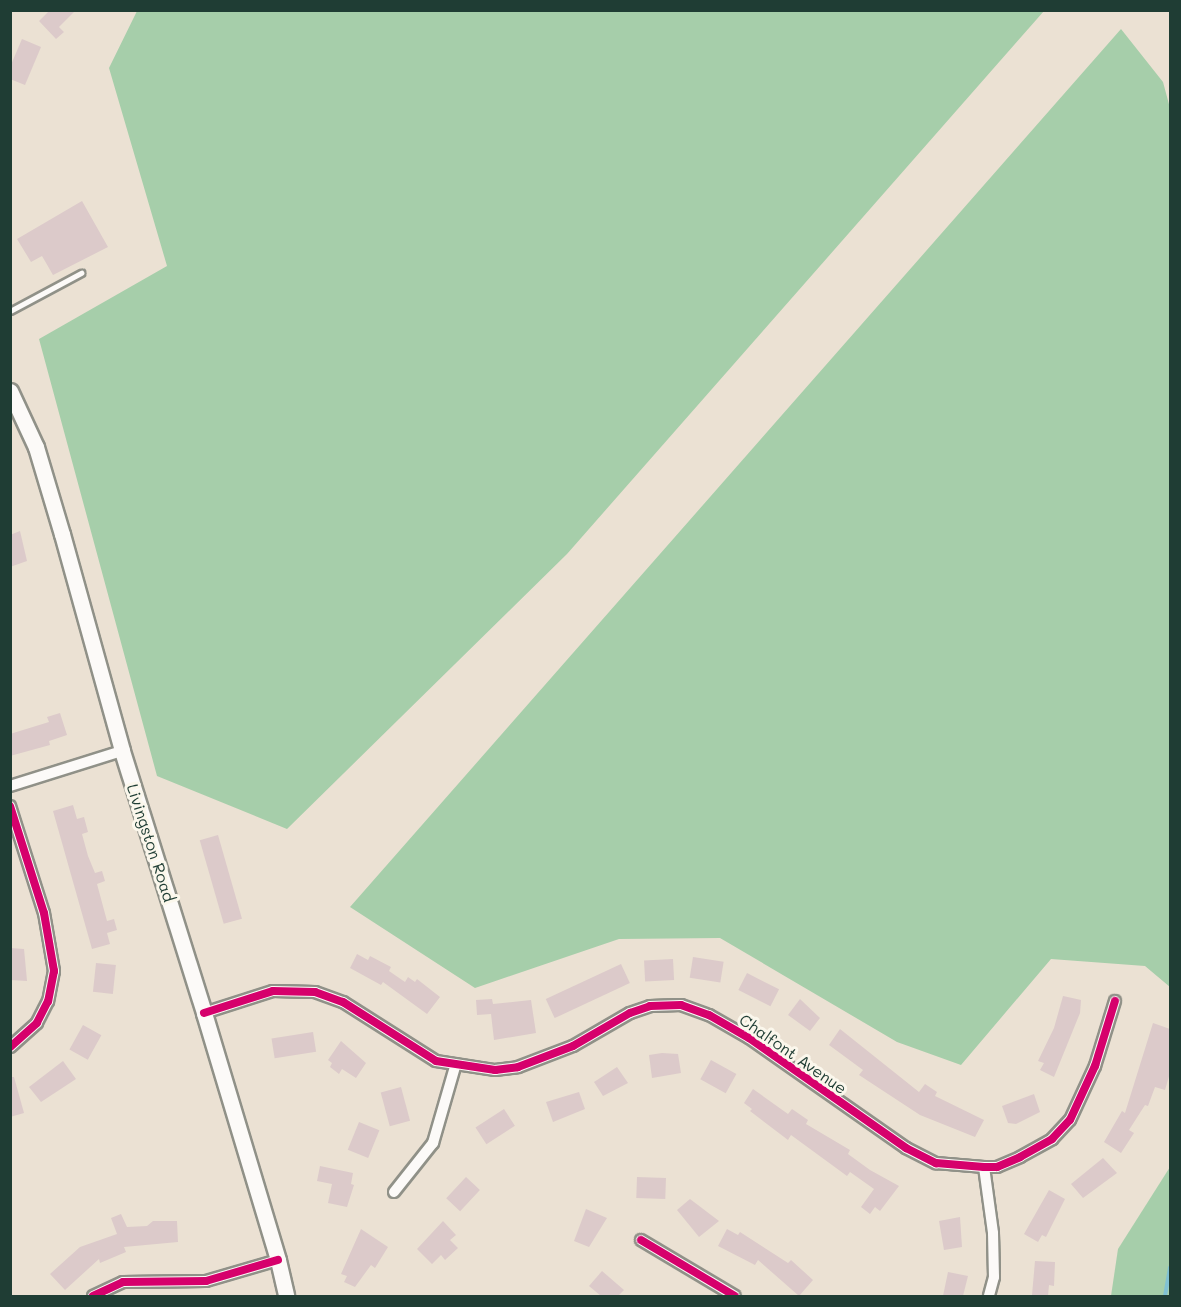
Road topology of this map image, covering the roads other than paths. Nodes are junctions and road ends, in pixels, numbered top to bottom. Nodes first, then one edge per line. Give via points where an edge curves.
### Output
1 (81, 273) dead end
2 (10, 311) edge
3 (10, 391) edge
4 (122, 751) junction
5 (10, 786) edge
6 (10, 806) edge
7 (1115, 1001) dead end
8 (204, 1013) junction
9 (10, 1047) edge
10 (455, 1067) junction
11 (984, 1167) junction
12 (394, 1192) dead end
13 (641, 1240) dead end
14 (278, 1260) junction
15 (93, 1296) edge
16 (286, 1296) edge
17 (735, 1296) edge
18 (989, 1296) edge

1 - 2 lane
3 - 4 main road, Livingston Road via 36,447
4 - 5 street
4 - 8 main road, Livingston Road
6 - 9 street via 44,913 54,971 50,993 37,1023
7 - 11 street, Chalfont Avenue via 1095,1066 1070,1120 1052,1139 1020,1157
8 - 10 street, Chalfont Avenue via 273,991 315,992 344,1002 436,1061
8 - 14 main road, Livingston Road
10 - 11 street, Chalfont Avenue via 518,1067 573,1046 630,1013 650,1006 681,1005 709,1015 748,1038 906,1148 936,1163
10 - 12 street via 433,1143
11 - 18 street via 993,1233 994,1277
13 - 17 street
14 - 15 street via 206,1281 123,1282
14 - 16 main road, Livingston Road

